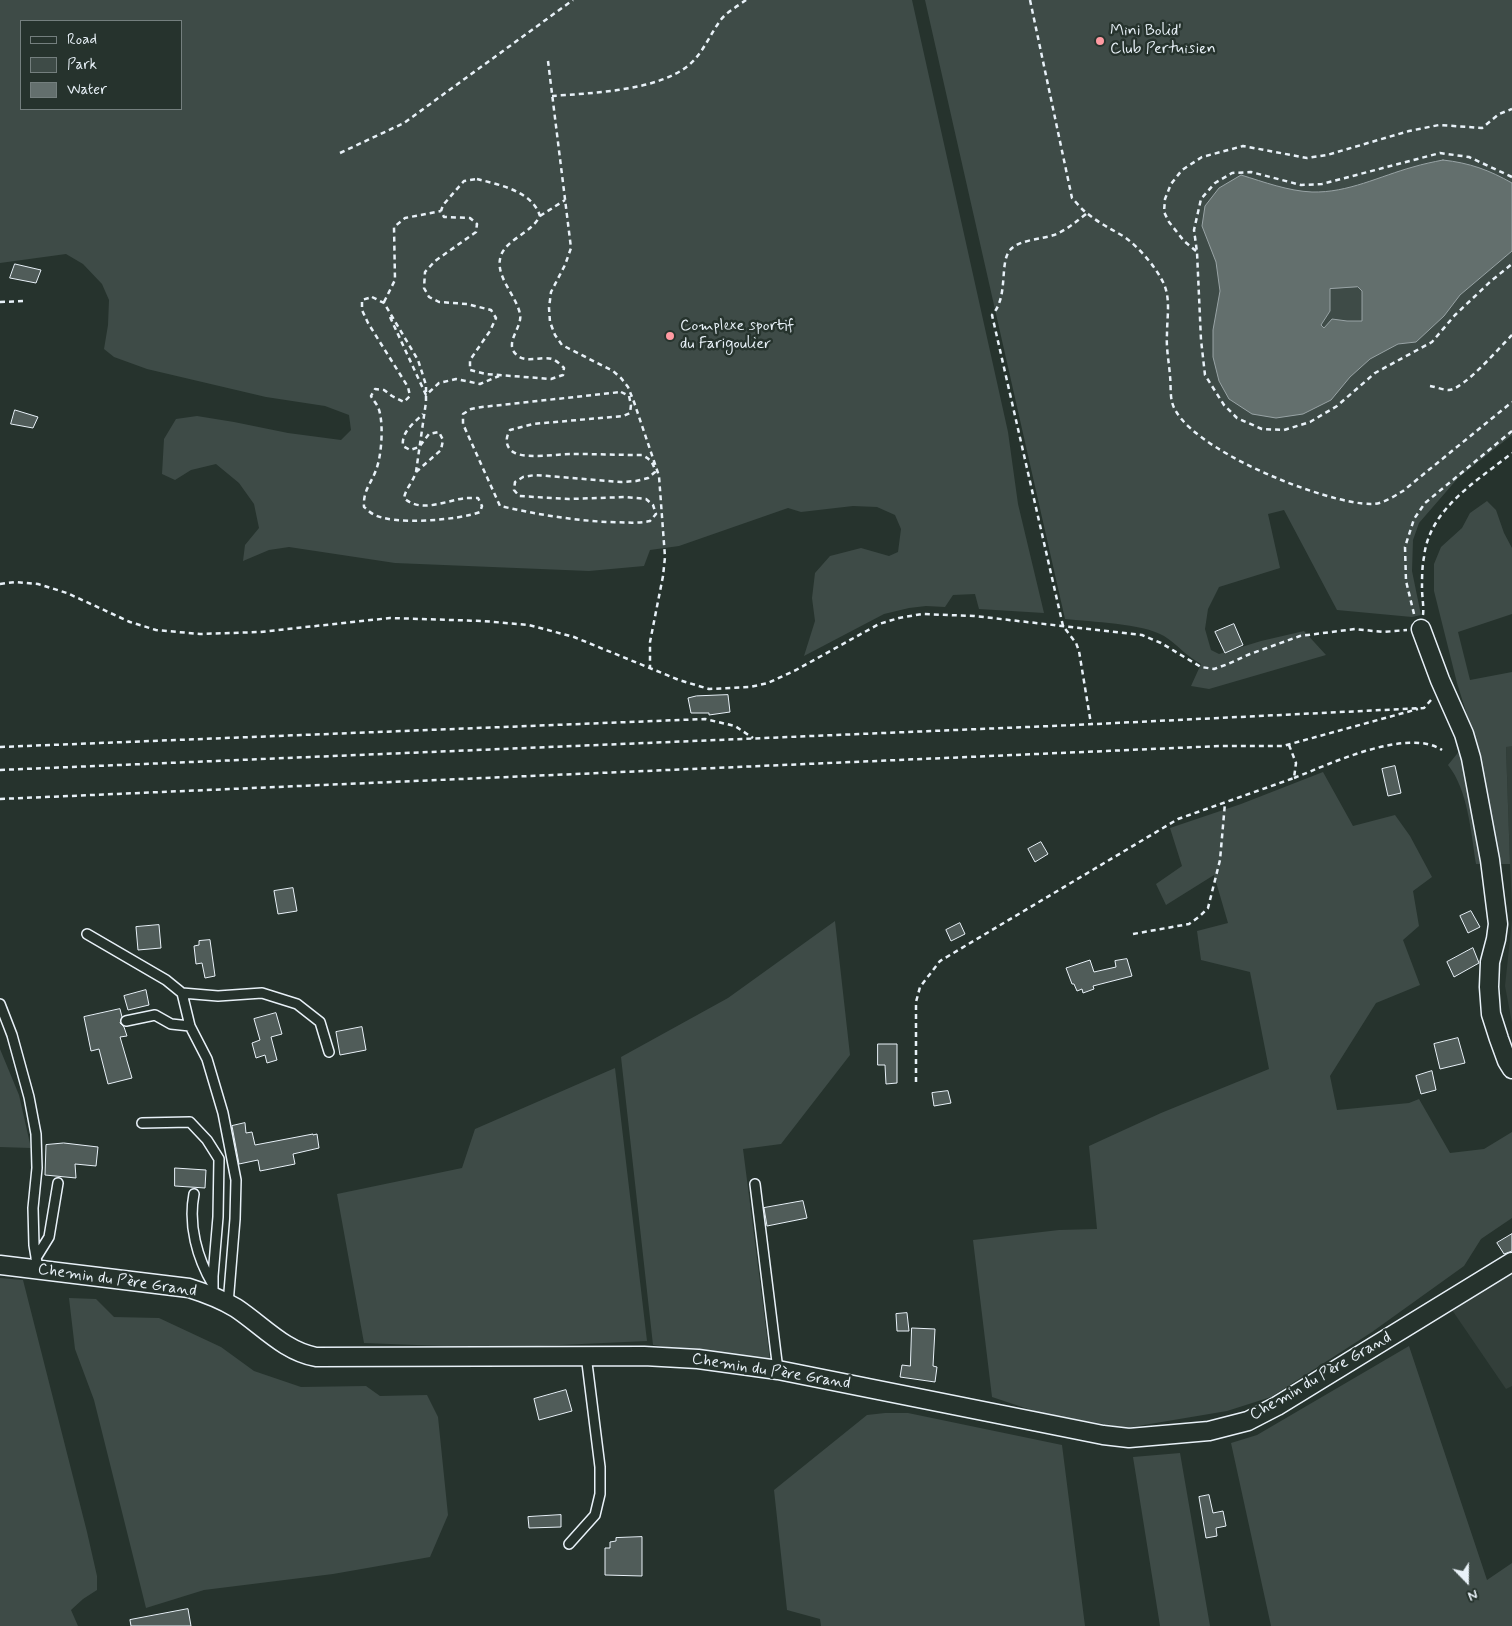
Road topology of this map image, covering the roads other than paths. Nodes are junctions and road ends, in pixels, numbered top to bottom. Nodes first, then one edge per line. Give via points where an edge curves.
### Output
1 (1421, 630) road end
2 (87, 934) dead end
3 (182, 994) junction
4 (0, 1004) edge
5 (126, 1021) dead end
6 (190, 1026) junction
7 (329, 1052) dead end
8 (1512, 1069) edge
9 (142, 1123) dead end
10 (58, 1183) dead end
11 (755, 1184) dead end
12 (194, 1194) dead end
13 (1512, 1262) edge
14 (37, 1264) junction
15 (0, 1265) edge
16 (218, 1295) junction
17 (586, 1355) junction
18 (778, 1370) junction
19 (569, 1544) dead end

1 - 8 street via 1464,734 1470,758 1490,860 1498,924 1490,962 1492,1014
2 - 3 lane via 166,980
3 - 6 lane
3 - 7 lane via 262,993 297,1004 320,1022
4 - 14 lane via 12,1035 36,1134 33,1208
5 - 6 lane via 155,1015 171,1024
6 - 16 lane via 207,1059 223,1114 236,1180 235,1219
9 - 16 lane via 190,1122 219,1159
10 - 14 lane via 48,1237
11 - 18 lane
12 - 16 lane via 192,1208 196,1242 204,1269
13 - 18 street, Chemin du Père Grand via 1277,1406 1248,1421 1209,1431 1139,1438 1103,1435
14 - 15 street, Chemin du Père Grand
14 - 16 street, Chemin du Père Grand
16 - 17 street, Chemin du Père Grand via 286,1345 316,1357
17 - 18 street, Chemin du Père Grand via 698,1359
17 - 19 lane via 600,1467 600,1494 595,1515

